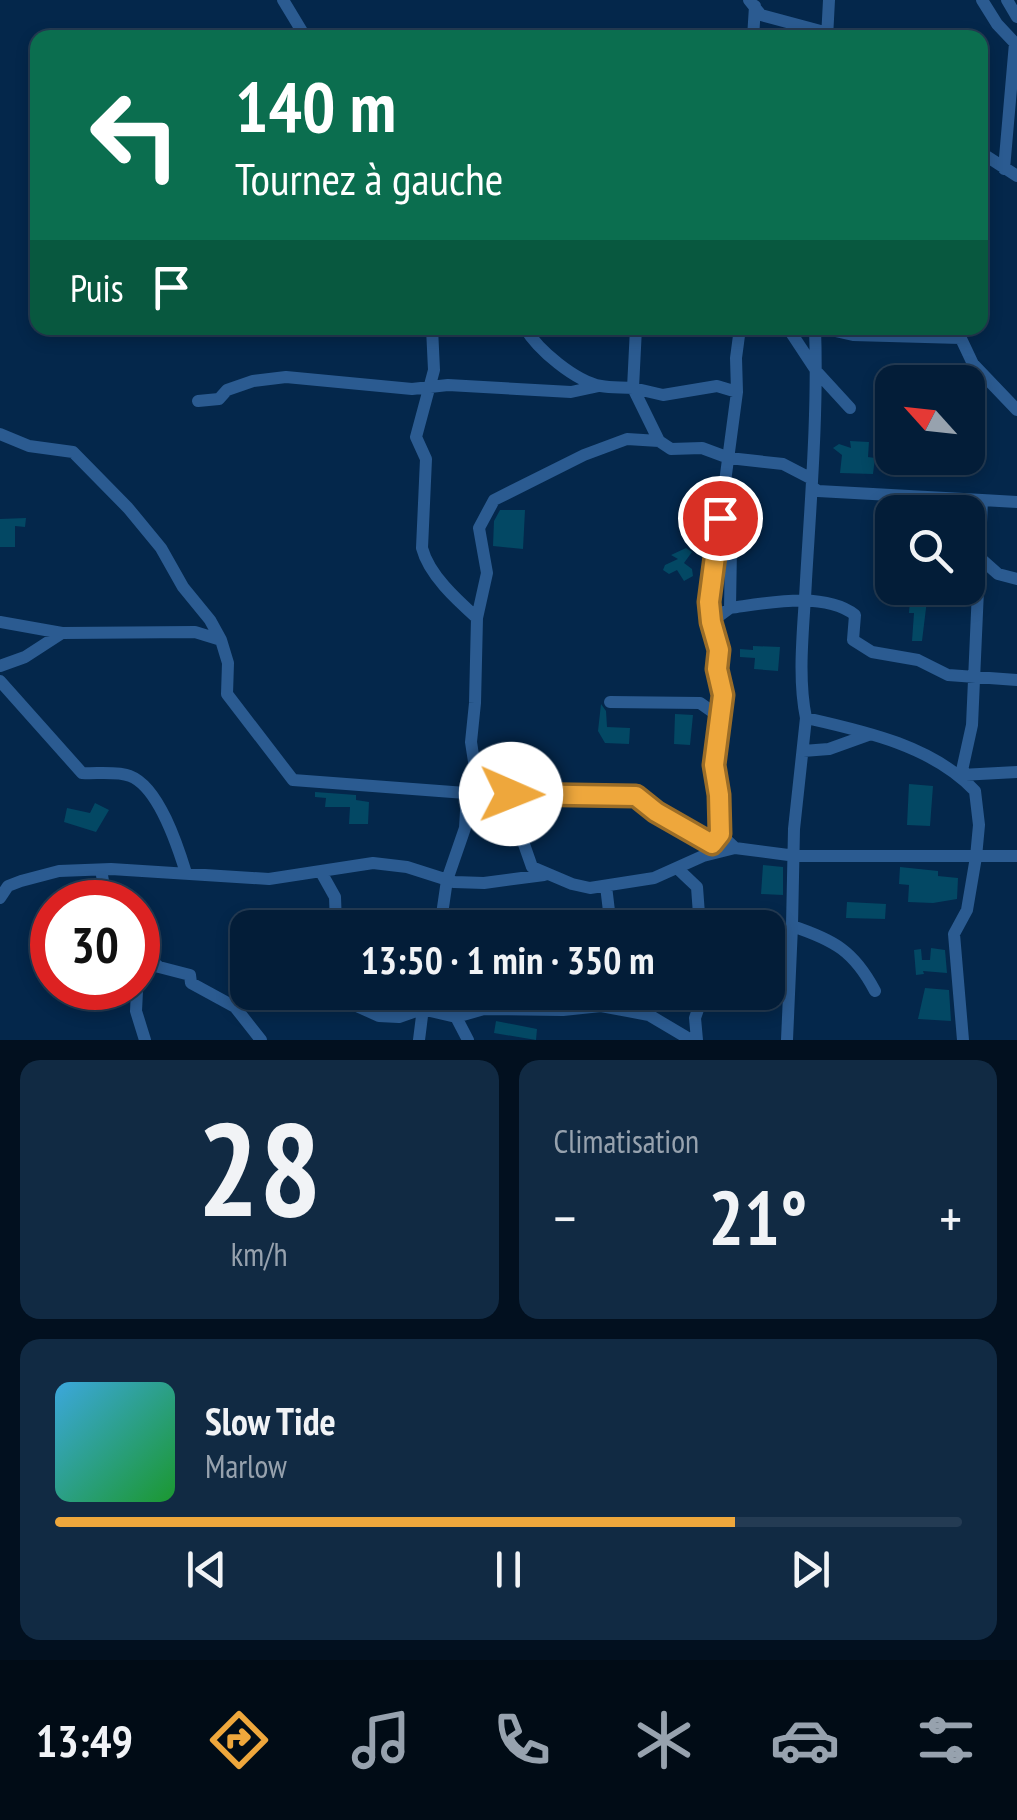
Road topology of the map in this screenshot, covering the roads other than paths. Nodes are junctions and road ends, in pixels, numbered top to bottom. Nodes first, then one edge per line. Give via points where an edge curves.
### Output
1 (283, 0) edge
2 (829, 0) edge
3 (982, 0) edge
4 (1007, 0) edge
5 (752, 2) edge
6 (1017, 17) edge
7 (301, 30) edge
8 (753, 30) edge
9 (810, 30) edge
10 (827, 30) edge
11 (1013, 102) edge
12 (988, 157) edge
13 (1004, 168) junction
14 (1017, 176) edge
15 (432, 335) edge
16 (529, 335) edge
17 (636, 335) edge
18 (739, 335) edge
19 (792, 335) edge
20 (818, 335) edge
21 (959, 335) edge
22 (736, 358) junction
23 (816, 372) junction
24 (427, 386) junction
25 (598, 386) junction
26 (717, 386) junction
27 (633, 388) junction
28 (737, 392) junction
29 (198, 401) dead end
30 (850, 408) dead end
31 (1017, 410) edge
32 (0, 434) edge
33 (659, 441) junction
34 (729, 458) junction
35 (811, 482) junction
36 (875, 496) edge
37 (985, 500) edge
38 (1017, 502) edge
39 (985, 562) edge
40 (1017, 579) edge
41 (805, 602) junction
42 (978, 605) edge
43 (730, 608) junction
44 (477, 618) junction
45 (0, 622) edge
46 (711, 622) junction
47 (62, 633) junction
48 (221, 640) junction
49 (0, 666) edge
50 (974, 676) junction
51 (1017, 680) edge
52 (0, 681) edge
53 (610, 702) dead end
54 (720, 717) junction
55 (806, 718) junction
56 (868, 735) junction
57 (802, 752) junction
58 (1017, 772) edge
59 (960, 776) junction
60 (473, 793) junction
61 (716, 839) junction
62 (735, 848) junction
63 (703, 856) junction
64 (796, 856) junction
65 (1017, 856) edge
66 (976, 857) junction
67 (678, 869) junction
68 (101, 870) junction
69 (322, 872) junction
70 (186, 873) junction
71 (546, 875) junction
72 (103, 880) edge
73 (447, 880) junction
74 (606, 886) junction
75 (697, 887) junction
76 (0, 898) edge
77 (335, 910) edge
78 (443, 910) edge
79 (609, 910) edge
80 (699, 910) edge
81 (792, 926) junction
82 (160, 968) edge
83 (874, 991) dead end
84 (136, 1010) edge
85 (365, 1010) edge
86 (417, 1010) edge
87 (422, 1010) edge
88 (430, 1010) edge
89 (643, 1010) edge
90 (698, 1010) edge
91 (648, 1015) junction
92 (456, 1017) junction
93 (145, 1040) edge
94 (261, 1040) edge
95 (419, 1040) edge
96 (468, 1040) edge
97 (694, 1040) edge
98 (787, 1040) edge
99 (963, 1040) edge

1 - 7 street
2 - 10 street
3 - 11 street via 1015,43
4 - 6 street
5 - 8 street
5 - 9 street via 761,16
11 - 13 street
12 - 13 street
13 - 14 street
15 - 24 street via 434,370
16 - 25 street via 570,372
17 - 27 street
18 - 22 street
19 - 23 street
20 - 23 street
21 - 31 street via 973,364
22 - 26 street
22 - 28 street
23 - 30 street
23 - 35 street
24 - 25 street via 571,392
24 - 29 street via 286,377
24 - 44 street via 416,437 426,459 422,548 450,592
25 - 27 street
26 - 27 street via 663,396
26 - 28 street
27 - 33 street
28 - 34 street
32 - 48 street via 73,452 161,548
33 - 34 street
33 - 44 street via 627,439 494,500 479,528 487,572
34 - 35 street via 784,464
34 - 43 street
34 - 46 street via 710,577
35 - 36 street via 818,492
35 - 41 street
37 - 38 street
39 - 40 street
41 - 43 street
41 - 50 street via 846,608 855,615 853,640 872,652
41 - 55 street
42 - 50 street
43 - 46 street
44 - 60 street
45 - 47 street
46 - 54 street via 719,650
47 - 48 street via 194,632
47 - 49 street
48 - 60 street via 227,694 293,780
50 - 51 street
50 - 59 street
52 - 70 street via 82,773 130,776 142,786 174,835
53 - 54 street via 700,703
54 - 61 street
55 - 56 street
55 - 57 street
56 - 57 street
56 - 59 street via 897,742
57 - 64 street
58 - 59 street
59 - 66 street via 975,790
60 - 61 street via 636,796
60 - 71 street via 519,830 532,868
60 - 73 street
61 - 62 street
61 - 63 street
62 - 63 street
62 - 64 street
63 - 67 street
63 - 75 street
64 - 66 street
64 - 81 street
65 - 66 street
66 - 99 street via 954,934
67 - 74 street
67 - 75 street
68 - 70 street
68 - 72 street
68 - 76 street via 22,881
69 - 70 street via 269,880
69 - 73 street via 373,863
69 - 77 street
71 - 73 street
71 - 74 street
73 - 78 street
74 - 79 street
75 - 80 street
81 - 83 street via 844,949 861,964
81 - 98 street
82 - 94 street via 190,975 191,983 235,1008
84 - 93 street
85 - 86 street via 399,1017
87 - 95 street
88 - 92 street
89 - 91 street
90 - 97 street
91 - 92 street via 601,1006 484,1009
91 - 97 street
92 - 96 street

